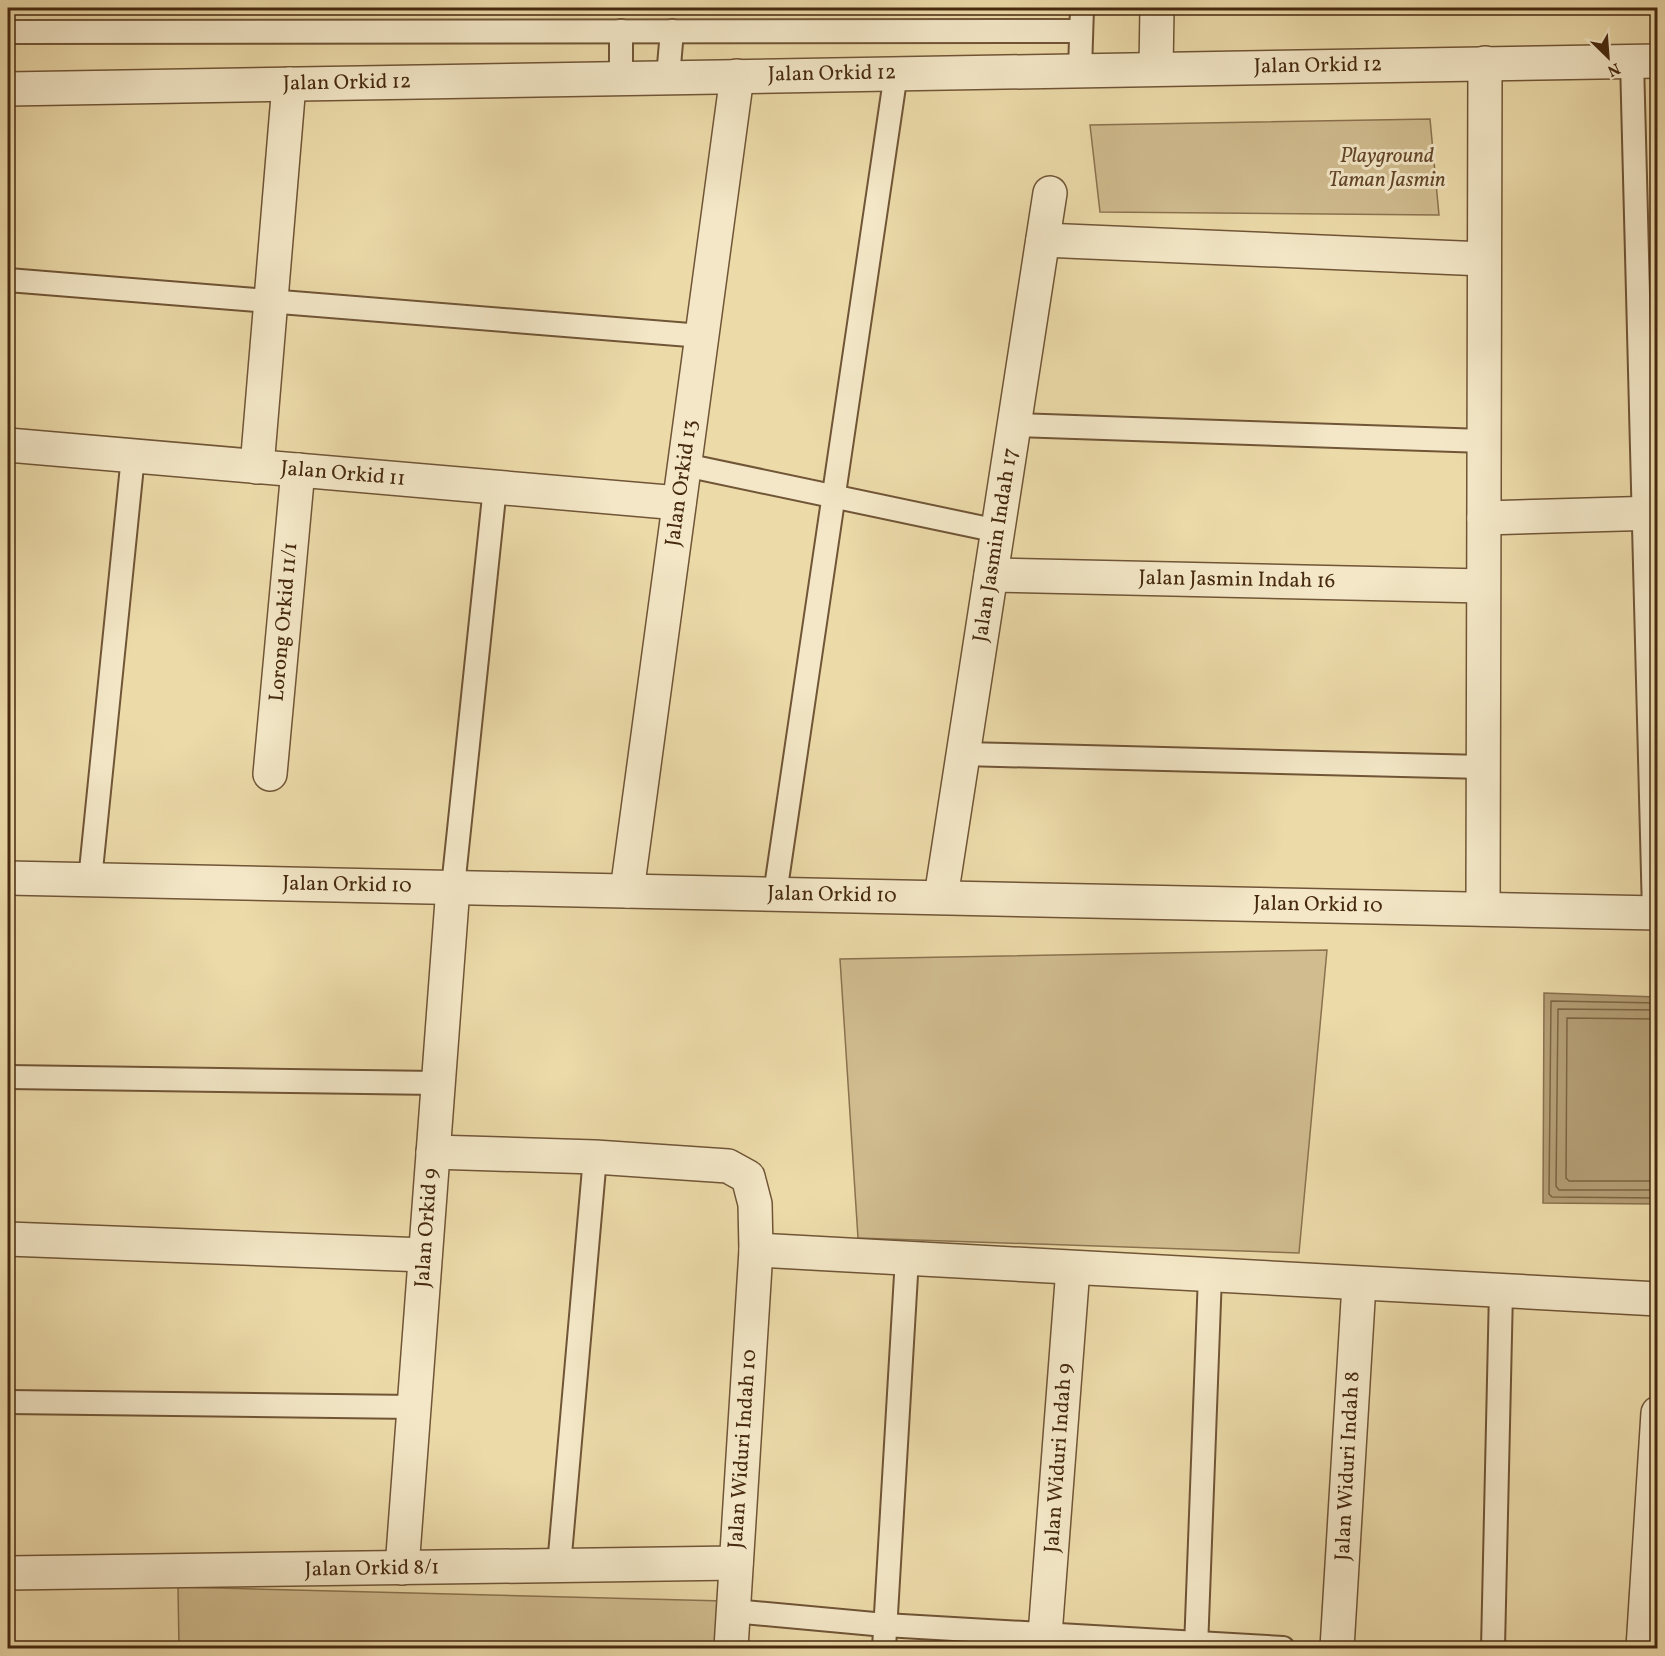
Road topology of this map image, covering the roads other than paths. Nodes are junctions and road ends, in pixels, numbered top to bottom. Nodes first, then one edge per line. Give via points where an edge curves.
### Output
1 (1082, 8) edge
2 (1157, 8) edge
3 (621, 31) junction
4 (672, 31) junction
5 (1082, 31) junction
6 (8, 32) edge
7 (1645, 61) edge
8 (1485, 63) junction
9 (1156, 69) junction
10 (1080, 70) junction
11 (896, 74) junction
12 (737, 76) junction
13 (668, 77) junction
14 (621, 78) junction
15 (289, 84) junction
16 (8, 89) edge
17 (1050, 193) dead end
18 (1042, 240) junction
19 (1484, 259) junction
20 (8, 280) edge
21 (271, 301) junction
22 (702, 336) junction
23 (1014, 425) junction
24 (1484, 441) junction
25 (8, 445) edge
26 (133, 456) junction
27 (685, 465) junction
28 (257, 467) junction
29 (298, 470) junction
30 (495, 487) junction
31 (835, 497) junction
32 (680, 503) junction
33 (1650, 513) edge
34 (1484, 518) junction
35 (998, 531) junction
36 (991, 574) junction
37 (1483, 586) junction
38 (963, 754) junction
39 (1483, 767) junction
40 (270, 774) dead end
41 (8, 878) edge
42 (90, 880) junction
43 (453, 887) junction
44 (627, 891) junction
45 (775, 894) junction
46 (941, 897) junction
47 (1483, 909) junction
48 (1656, 913) edge
49 (8, 1077) edge
50 (437, 1083) junction
51 (433, 1152) junction
52 (595, 1156) junction
53 (8, 1239) edge
54 (756, 1250) junction
55 (425, 1255) junction
56 (907, 1258) junction
57 (1073, 1268) junction
58 (1210, 1275) junction
59 (1359, 1284) junction
60 (1501, 1291) junction
61 (1658, 1299) edge
62 (8, 1402) edge
63 (414, 1407) junction
64 (1658, 1413) edge
65 (1656, 1459) edge
66 (736, 1563) junction
67 (559, 1566) junction
68 (402, 1568) junction
69 (8, 1573) edge
70 (733, 1611) junction
71 (885, 1625) junction
72 (1648, 1629) edge
73 (1045, 1641) edge
74 (1196, 1646) edge
75 (731, 1648) edge
76 (884, 1648) edge
77 (1283, 1648) edge
78 (1337, 1648) edge
79 (1493, 1648) edge

1 - 5 lane
2 - 9 street
3 - 4 lane
3 - 6 lane
3 - 14 lane
4 - 5 lane
4 - 13 lane
5 - 10 lane
7 - 8 street, Jalan Orkid 12
7 - 33 lane
8 - 9 street, Jalan Orkid 12
8 - 19 street
9 - 10 street, Jalan Orkid 12
10 - 11 street, Jalan Orkid 12
11 - 12 street, Jalan Orkid 12
11 - 31 lane
12 - 13 street, Jalan Orkid 12
12 - 22 street, Jalan Orkid 13
13 - 14 street, Jalan Orkid 12
14 - 15 street, Jalan Orkid 12
15 - 16 street, Jalan Orkid 12
15 - 21 street
17 - 18 street, Jalan Jasmin Indah 17
18 - 19 street
18 - 23 street, Jalan Jasmin Indah 17
19 - 24 street
20 - 21 lane
21 - 22 lane
21 - 28 street
22 - 27 street, Jalan Orkid 13
23 - 24 lane
23 - 35 street, Jalan Jasmin Indah 17
24 - 34 street
25 - 26 street, Jalan Orkid 11
26 - 28 street, Jalan Orkid 11
26 - 42 lane
27 - 31 lane
27 - 32 street, Jalan Orkid 13
28 - 29 street, Jalan Orkid 11
29 - 30 street, Jalan Orkid 11
29 - 40 street, Lorong Orkid 11/1
30 - 32 street, Jalan Orkid 11
30 - 43 lane
31 - 35 lane
31 - 45 lane
32 - 44 street, Jalan Orkid 13
33 - 34 street
33 - 48 lane
34 - 37 street
35 - 36 street, Jalan Jasmin Indah 17
36 - 37 street, Jalan Jasmin Indah 16
36 - 38 street, Jalan Jasmin Indah 17
37 - 39 street
38 - 39 lane
38 - 46 street, Jalan Jasmin Indah 17
39 - 47 street
41 - 42 street, Jalan Orkid 10
42 - 43 street, Jalan Orkid 10
43 - 44 street, Jalan Orkid 10
43 - 50 street, Jalan Orkid 9
44 - 45 street, Jalan Orkid 10
45 - 46 street, Jalan Orkid 10
46 - 47 street, Jalan Orkid 10
47 - 48 street, Jalan Orkid 10
49 - 50 lane
50 - 51 street, Jalan Orkid 9
51 - 52 street
51 - 55 street, Jalan Orkid 9
52 - 54 street, Jalan Widuri Indah 10 via 728,1166 748,1177 755,1204
52 - 67 lane
53 - 55 street
54 - 56 street
54 - 66 street, Jalan Widuri Indah 10
55 - 63 street, Jalan Orkid 9
56 - 57 street
56 - 71 lane
57 - 58 street
57 - 73 street, Jalan Widuri Indah 9
58 - 59 street
58 - 74 lane
59 - 60 street
59 - 78 street, Jalan Widuri Indah 8
60 - 61 street
60 - 79 lane
62 - 63 lane
63 - 68 street, Jalan Orkid 9
64 - 65 street
65 - 72 street
66 - 67 street, Jalan Orkid 8/1
66 - 70 street, Jalan Widuri Indah 10
67 - 68 street, Jalan Orkid 8/1
68 - 69 street, Jalan Orkid 8/1
70 - 71 lane
70 - 75 street, Jalan Widuri Indah 10
71 - 73 lane
71 - 76 lane
73 - 74 lane
74 - 77 lane

